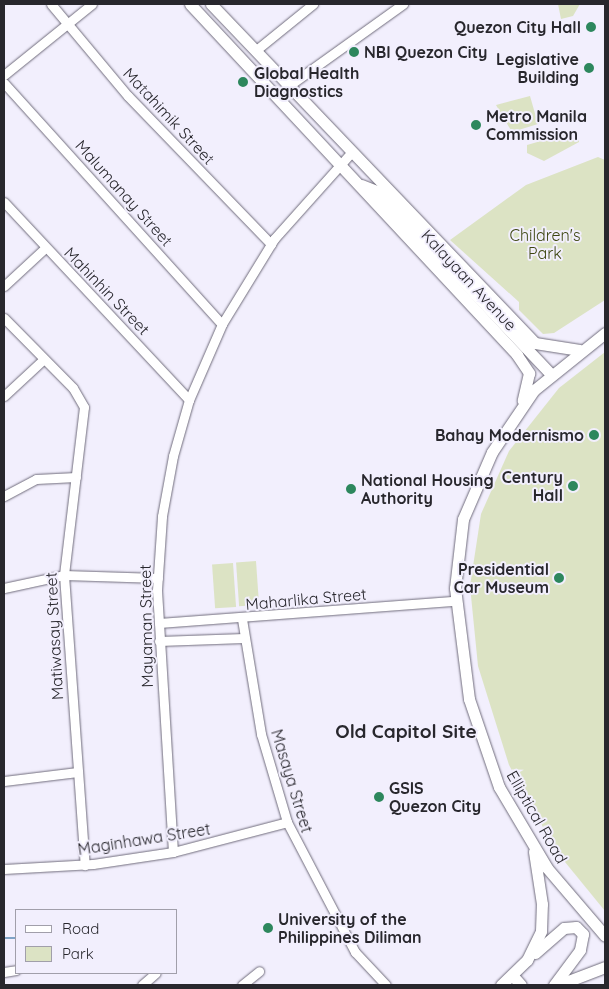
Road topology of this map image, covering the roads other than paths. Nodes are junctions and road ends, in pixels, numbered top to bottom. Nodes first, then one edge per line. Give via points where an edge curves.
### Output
1 (51, 4) edge
2 (92, 4) edge
3 (190, 4) edge
4 (211, 4) edge
5 (312, 4) edge
6 (403, 4) edge
7 (67, 24) junction
8 (255, 51) junction
9 (4, 75) edge
10 (4, 83) edge
11 (288, 87) junction
12 (351, 154) junction
13 (340, 164) junction
14 (373, 177) junction
15 (361, 185) junction
16 (378, 191) junction
17 (4, 202) edge
18 (270, 244) junction
19 (45, 248) junction
20 (4, 286) edge
21 (4, 318) edge
22 (222, 324) junction
23 (605, 333) edge
24 (531, 347) junction
25 (579, 350) junction
26 (44, 359) junction
27 (550, 373) junction
28 (4, 396) edge
29 (189, 400) junction
30 (522, 406) junction
31 (76, 478) junction
32 (4, 496) edge
33 (64, 575) junction
34 (158, 578) junction
35 (4, 588) edge
36 (455, 601) junction
37 (242, 619) junction
38 (158, 623) junction
39 (244, 638) junction
40 (159, 641) junction
41 (78, 772) junction
42 (4, 781) edge
43 (286, 822) junction
44 (534, 847) junction
45 (174, 852) junction
46 (86, 864) junction
47 (4, 869) edge
48 (605, 936) edge
49 (528, 960) junction
50 (605, 967) edge
51 (259, 972) dead end
52 (155, 974) edge
53 (512, 976) junction
54 (142, 985) edge
55 (242, 985) edge
56 (386, 985) edge
57 (501, 985) edge
58 (521, 985) edge
59 (556, 985) edge

1 - 7 street, Matahimik Street
2 - 7 street
3 - 13 main road, Kalayaan Avenue
4 - 8 main road, Kalayaan Avenue
5 - 8 street
6 - 11 street
7 - 9 street
7 - 18 street, Matahimik Street via 128,96
8 - 11 main road, Kalayaan Avenue
10 - 22 street, Malumanay Street
11 - 12 main road, Kalayaan Avenue
12 - 13 street, Mayaman Street
12 - 14 main road, Kalayaan Avenue
13 - 15 main road, Kalayaan Avenue
13 - 18 street, Mayaman Street
14 - 16 main road, Kalayaan Avenue
14 - 24 main road, Kalayaan Avenue
15 - 16 main road, Kalayaan Avenue
15 - 30 main road, Kalayaan Avenue via 521,360 529,373
16 - 24 main road, Kalayaan Avenue
17 - 19 street, Mahinhin Street
18 - 22 street, Mayaman Street
19 - 20 street
19 - 29 street, Mahinhin Street
21 - 26 street, Matiwasay Street
22 - 29 street, Mayaman Street
23 - 25 main road, Elliptical Road
24 - 25 main road
24 - 27 main road, Kalayaan Avenue
25 - 27 main road, Elliptical Road
26 - 28 street
26 - 31 street, Matiwasay Street via 73,388 84,407
27 - 30 main road, Elliptical Road
29 - 34 street, Mayaman Street via 169,478
30 - 36 main road, Elliptical Road via 492,452 468,503 457,552
31 - 32 street via 36,479
31 - 33 street, Matiwasay Street
33 - 34 street
33 - 35 street
33 - 41 street, Matiwasay Street
34 - 38 street, Mayaman Street
36 - 37 street, Maharlika Street
36 - 44 main road, Elliptical Road via 460,653 475,723 499,787
37 - 38 street, Maharlika Street
37 - 39 street, Masaya Street
38 - 40 street, Mayaman Street
39 - 40 street, Maharlika Street
39 - 43 street, Masaya Street via 261,734
40 - 45 street, Mayaman Street
41 - 42 street
41 - 46 street, Matiwasay Street
43 - 45 street, Maginhawa Street
43 - 56 street, Masaya Street via 355,952
44 - 48 main road, Elliptical Road via 561,887
44 - 49 main road via 541,924
45 - 46 street, Maginhawa Street
46 - 47 street, Maginhawa Street
49 - 53 main road
49 - 59 main road via 564,928 581,931 584,939 580,950
50 - 59 main road
51 - 55 street
52 - 54 street
53 - 57 main road
53 - 58 main road

